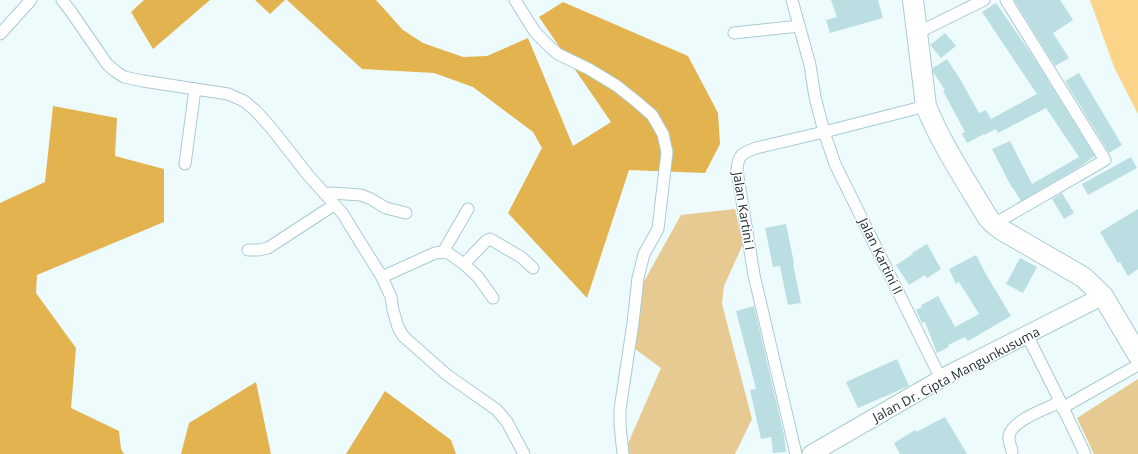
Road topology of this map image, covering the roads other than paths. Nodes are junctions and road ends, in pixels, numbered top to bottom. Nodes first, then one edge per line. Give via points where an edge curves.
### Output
1 (31, 0) edge
2 (62, 0) edge
3 (515, 0) edge
4 (792, 0) edge
5 (913, 0) edge
6 (984, 0) edge
7 (1006, 0) edge
8 (799, 26) junction
9 (734, 33) dead end
10 (917, 33) junction
11 (0, 34) edge
12 (195, 89) junction
13 (926, 106) junction
14 (824, 132) junction
15 (185, 164) dead end
16 (325, 194) junction
17 (334, 205) junction
18 (468, 209) dead end
19 (406, 213) dead end
20 (994, 224) junction
21 (248, 250) dead end
22 (443, 252) junction
23 (464, 264) junction
24 (533, 268) dead end
25 (382, 278) junction
26 (1103, 296) junction
27 (493, 298) dead end
28 (1026, 335) junction
29 (1138, 355) edge
30 (1138, 365) edge
31 (942, 379) junction
32 (1061, 405) junction
33 (1012, 451) dead end
34 (524, 454) edge
35 (623, 454) edge
36 (796, 454) edge
37 (811, 454) edge
38 (1084, 454) edge

1 - 11 street
2 - 12 street via 107,64 115,71 124,77
3 - 35 street via 535,32 558,54 617,86 652,115 662,134 667,152 658,229 644,254 638,278 620,409
4 - 8 street, Jalan Kartini II
5 - 10 highway
6 - 10 street
7 - 20 street via 1105,160
8 - 9 street
8 - 14 street, Jalan Kartini II
10 - 13 highway
12 - 15 street
12 - 16 street via 228,94 244,101 272,129
13 - 14 street, Jalan Kartini I
13 - 20 highway via 946,148
14 - 31 street, Jalan Kartini II via 835,164
14 - 36 street, Jalan Kartini I via 746,151 740,155 737,170 754,275
16 - 17 street
16 - 19 street via 361,195 386,208
17 - 21 street via 268,248
17 - 25 street
18 - 22 street
20 - 26 highway via 1083,277
22 - 23 street
22 - 25 street via 435,253
23 - 24 street via 490,240 521,257
23 - 27 street via 478,277
25 - 34 street via 403,336 447,375 497,410 507,422
26 - 28 main road, Jalan Dr. Cipta Mangunkusuma
26 - 29 highway
28 - 31 main road, Jalan Dr. Cipta Mangunkusuma
28 - 32 street
30 - 32 street
31 - 37 main road, Jalan Dr. Cipta Mangunkusuma
32 - 33 street via 1014,426 1009,434
32 - 38 street

